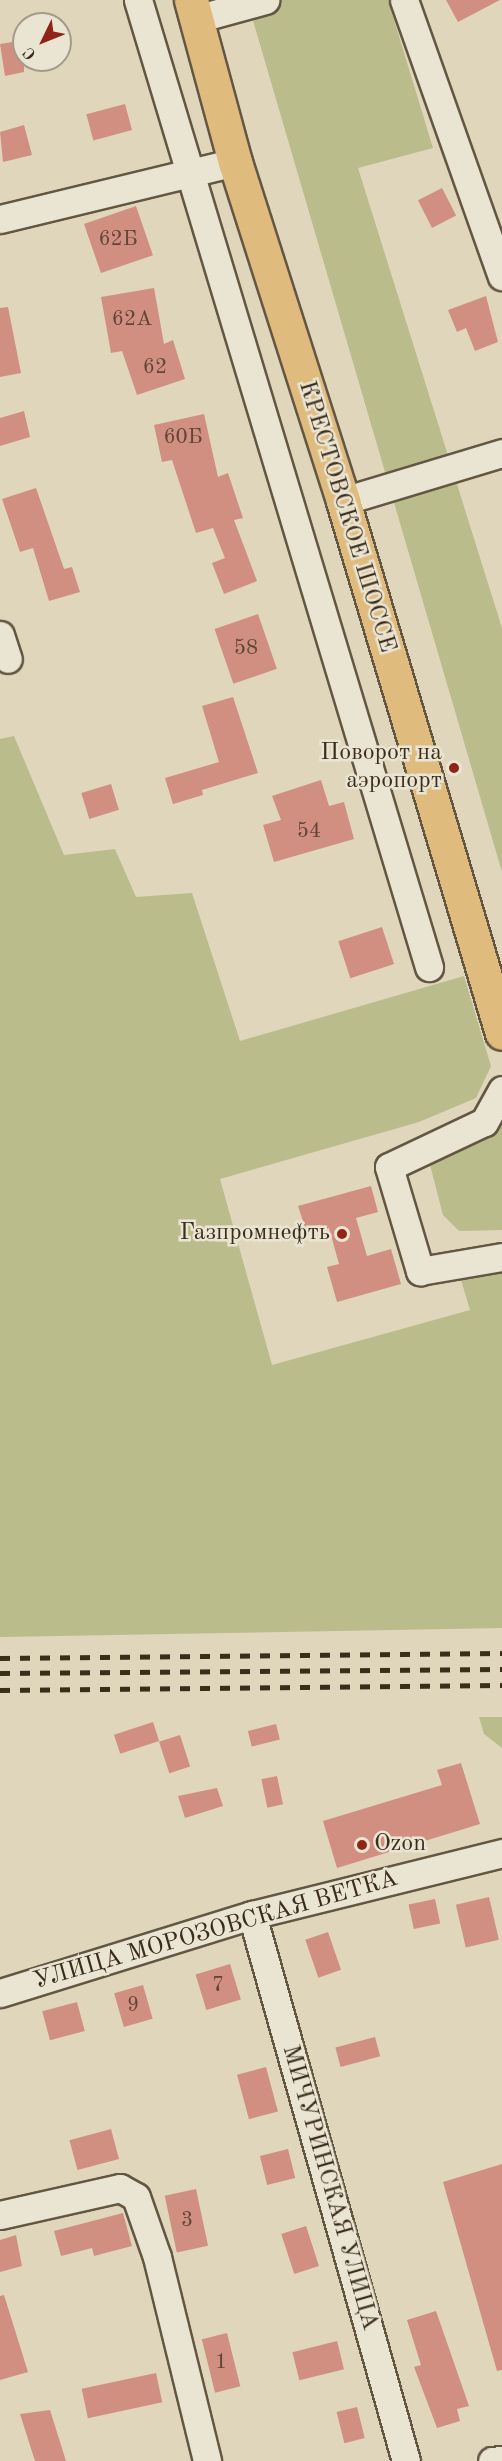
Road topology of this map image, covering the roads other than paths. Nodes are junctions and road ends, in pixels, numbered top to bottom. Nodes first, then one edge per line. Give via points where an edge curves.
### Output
1 (138, 0) edge
2 (265, 0) edge
3 (404, 0) edge
4 (194, 10) edge
5 (235, 162) junction
6 (190, 175) junction
7 (0, 219) edge
8 (502, 276) edge
9 (502, 453) edge
10 (343, 501) junction
11 (429, 967) dead end
12 (502, 1033) edge
13 (502, 1090) edge
14 (502, 1257) edge
15 (502, 1853) edge
16 (252, 1915) junction
17 (0, 1992) edge
18 (0, 2215) edge
19 (502, 2460) edge
20 (207, 2461) edge
21 (406, 2461) edge
22 (492, 2461) edge

1 - 6 street
2 - 4 street
3 - 8 street
4 - 5 main road, КРЕСТОВСКОЕ ШОССЕ
5 - 6 street
5 - 10 main road, КРЕСТОВСКОЕ ШОССЕ
6 - 7 street
6 - 11 street
9 - 10 street
10 - 12 main road, КРЕСТОВСКОЕ ШОССЕ
13 - 14 street via 484,1122 389,1167 420,1271
15 - 16 street, УЛИЦА МОРОЗОВСКАЯ ВЕТКА
16 - 17 street, УЛИЦА МОРОЗОВСКАЯ ВЕТКА
16 - 21 street, МИЧУРИНСКАЯ УЛИЦА
18 - 20 street via 120,2188 136,2197 157,2257
19 - 22 street

